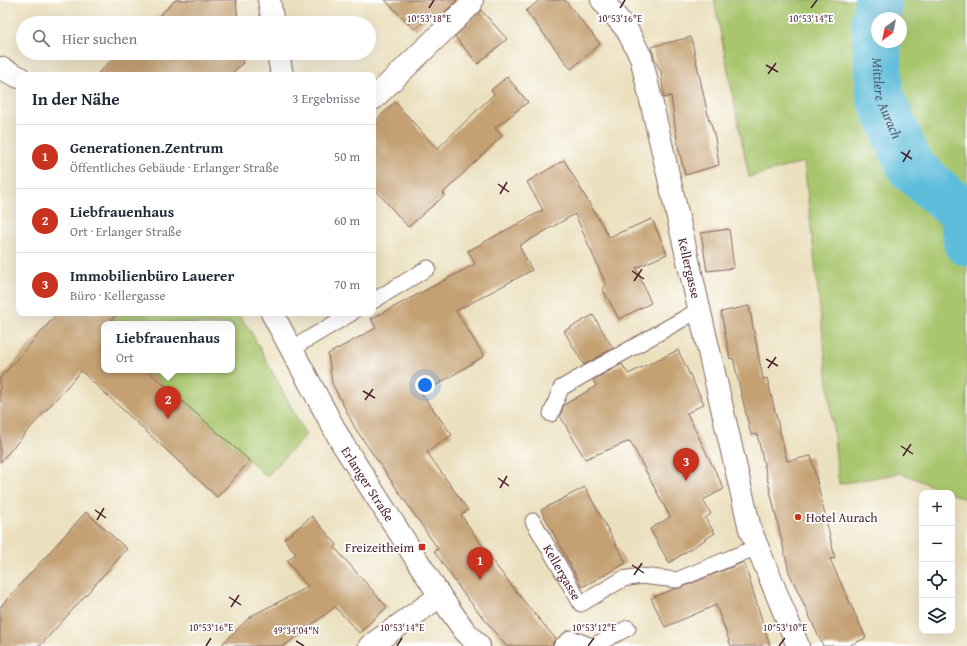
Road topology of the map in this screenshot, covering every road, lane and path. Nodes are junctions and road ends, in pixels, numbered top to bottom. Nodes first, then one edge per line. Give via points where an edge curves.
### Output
1 (269, 0) edge
2 (472, 0) edge
3 (602, 0) edge
4 (272, 16) edge
5 (279, 60) edge
6 (0, 68) edge
7 (281, 72) edge
8 (16, 76) edge
9 (376, 96) edge
10 (428, 268) dead end
11 (376, 298) edge
12 (699, 310) junction
13 (274, 316) edge
14 (347, 316) edge
15 (291, 349) junction
16 (551, 414) dead end
17 (533, 521) dead end
18 (757, 547) junction
19 (440, 596) junction
20 (628, 628) dead end
21 (370, 646) edge
22 (479, 646) edge
23 (561, 646) edge
24 (592, 646) edge
25 (798, 646) edge

1 - 4 street
2 - 9 street via 471,4
3 - 12 street, Kellergasse via 627,30 641,57
5 - 7 street
6 - 8 street
10 - 11 lane
12 - 16 lane via 561,388
12 - 18 street, Kellergasse via 750,529
13 - 15 street, Erlanger Straße
14 - 15 lane
15 - 19 street, Erlanger Straße via 342,443
17 - 18 lane, Kellergasse via 582,604 623,579 641,576 676,580
18 - 25 street, Kellergasse
19 - 21 street
19 - 22 street, Erlanger Straße
20 - 24 lane
23 - 24 lane via 571,638

